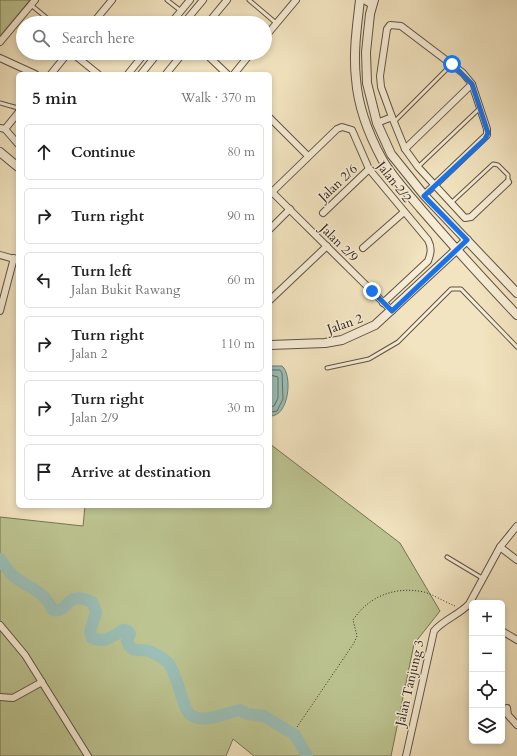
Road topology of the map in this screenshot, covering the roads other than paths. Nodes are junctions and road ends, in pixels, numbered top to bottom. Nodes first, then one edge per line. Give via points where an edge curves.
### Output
1 (112, 0) edge
2 (167, 0) edge
3 (190, 0) edge
4 (203, 0) edge
5 (227, 0) edge
6 (249, 0) edge
7 (296, 0) edge
8 (360, 0) edge
9 (364, 0) edge
10 (33, 2) edge
11 (373, 3) edge
12 (181, 11) junction
13 (21, 16) edge
14 (46, 16) edge
15 (99, 16) edge
16 (177, 16) edge
17 (190, 16) edge
18 (214, 16) edge
19 (268, 16) edge
20 (272, 20) edge
21 (16, 23) edge
22 (276, 23) junction
23 (272, 28) edge
24 (0, 42) edge
25 (0, 58) edge
26 (62, 60) edge
27 (81, 60) edge
28 (139, 60) edge
29 (152, 60) edge
30 (177, 60) edge
31 (212, 60) edge
32 (245, 60) edge
33 (452, 64) junction
34 (32, 72) edge
35 (53, 72) edge
36 (96, 72) edge
37 (130, 72) edge
38 (143, 72) edge
39 (168, 72) edge
40 (224, 72) edge
41 (236, 72) edge
42 (472, 84) junction
43 (0, 103) edge
44 (16, 107) edge
45 (480, 108) junction
46 (16, 115) edge
47 (393, 119) junction
48 (272, 120) edge
49 (377, 123) junction
50 (2, 128) edge
51 (16, 142) edge
52 (404, 149) junction
53 (0, 152) edge
54 (308, 156) junction
55 (16, 166) edge
56 (418, 167) junction
57 (369, 169) junction
58 (508, 182) joint
59 (435, 186) junction
60 (272, 190) edge
61 (272, 192) edge
62 (424, 196) junction
63 (451, 203) junction
64 (290, 210) junction
65 (404, 212) junction
66 (323, 213) dead end
67 (272, 227) edge
68 (467, 240) junction
69 (327, 246) junction
70 (363, 248) dead end
71 (457, 250) junction
72 (0, 255) edge
73 (16, 259) edge
74 (517, 293) edge
75 (272, 297) edge
76 (383, 302) junction
77 (0, 311) edge
78 (392, 311) junction
79 (517, 315) edge
80 (272, 345) edge
81 (517, 347) edge
82 (327, 368) dead end
83 (517, 526) edge
84 (500, 547) junction
85 (447, 557) dead end
86 (517, 560) edge
87 (482, 578) junction
88 (464, 609) junction
89 (469, 611) edge
90 (0, 624) edge
91 (505, 633) edge
92 (517, 640) edge
93 (42, 682) junction
94 (0, 697) edge
95 (506, 708) dead end
96 (517, 725) edge
97 (88, 756) edge
98 (406, 756) edge

1 - 15 street
2 - 12 lane
3 - 12 street
4 - 17 street
5 - 18 street
6 - 19 lane
7 - 22 street
8 - 71 street via 356,37 356,79 366,124 377,150 391,173
9 - 11 street
10 - 13 street
10 - 14 lane
11 - 49 street via 366,52 367,83
12 - 16 street
20 - 22 lane
21 - 24 street
22 - 23 street
25 - 34 street
26 - 35 street
27 - 36 street
28 - 37 street
29 - 38 street
30 - 39 street
31 - 40 street
32 - 41 street
33 - 42 street
33 - 47 lane
33 - 47 street via 401,26 388,26 380,76 381,87
42 - 45 street
42 - 52 street
43 - 44 lane
45 - 56 lane
45 - 59 street via 487,129 486,137
46 - 50 street
47 - 49 street
47 - 52 street
48 - 54 street
49 - 62 street via 391,154
50 - 51 street
52 - 56 street
53 - 55 street
54 - 57 street, Jalan 2/2 via 337,129 347,127 355,134
54 - 60 street, Jalan 2/2
56 - 59 street
57 - 65 street, Jalan 2/2
57 - 66 street, Jalan 2/6
58 - 63 street via 469,218 464,217
58 - 63 lane via 508,175 497,164 493,164
59 - 62 street
59 - 63 street
61 - 64 street, Jalan 2/9
62 - 68 street
64 - 67 street
64 - 69 street, Jalan 2/9
65 - 70 street
65 - 76 street, Jalan 2/2 via 428,240 431,254 428,261
68 - 71 street, Jalan 2
68 - 74 street
69 - 75 street
69 - 76 street, Jalan 2/9
71 - 78 street, Jalan 2
71 - 79 street
72 - 73 street
73 - 77 street
76 - 78 street, Jalan 2/9
78 - 80 street, Jalan 2 via 375,325 342,340
81 - 82 lane via 461,289 451,289 398,342 369,359
83 - 84 street
84 - 86 street
84 - 87 street
85 - 87 lane
87 - 88 street
88 - 89 street
88 - 98 street, Jalan Tanjung 3 via 434,630
90 - 93 street
91 - 92 street
93 - 94 street via 13,698
93 - 97 street
95 - 96 street via 508,715

